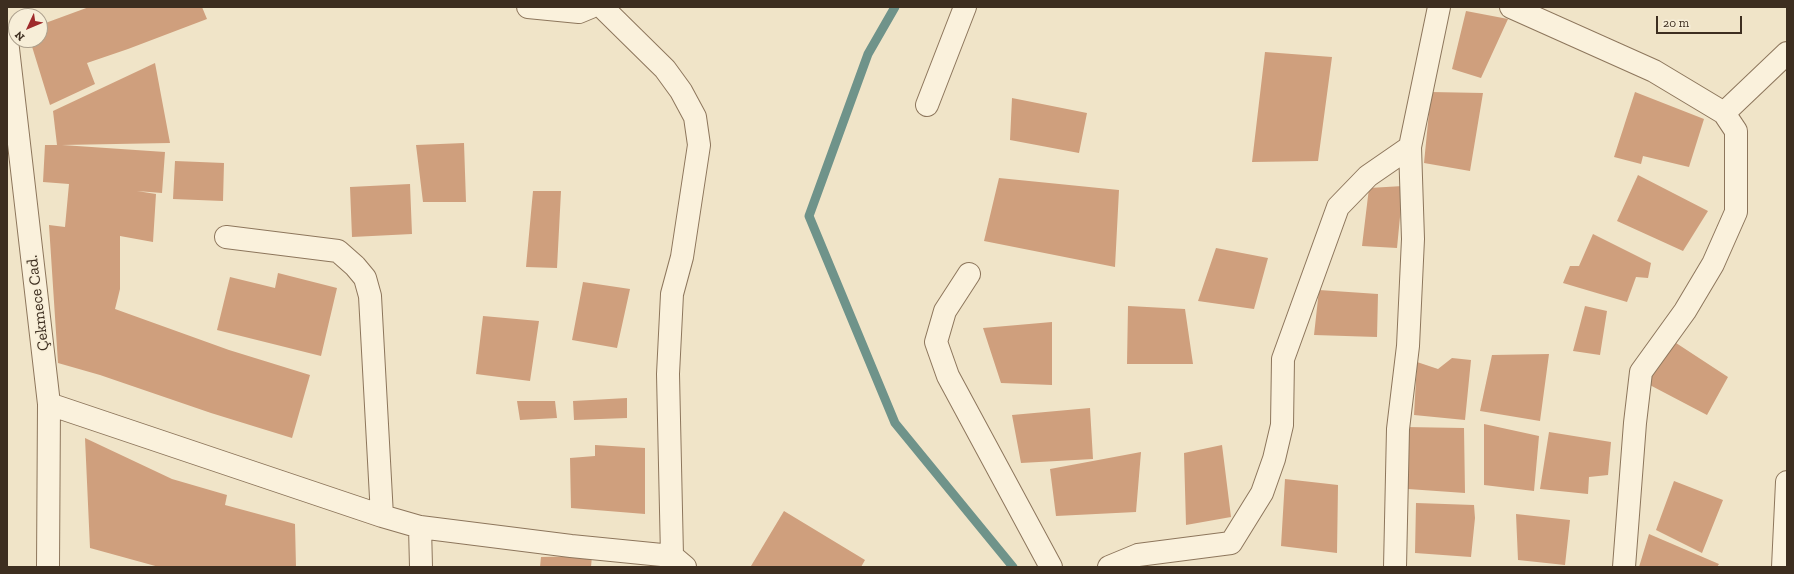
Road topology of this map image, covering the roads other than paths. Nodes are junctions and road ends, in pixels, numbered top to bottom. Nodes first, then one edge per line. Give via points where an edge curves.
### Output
1 (528, 7) edge
2 (591, 7) edge
3 (602, 7) edge
4 (965, 7) edge
5 (1439, 7) edge
6 (1511, 7) edge
7 (7, 40) edge
8 (1787, 53) edge
9 (927, 105) dead end
10 (1724, 113) junction
11 (1410, 147) junction
12 (226, 237) dead end
13 (968, 274) dead end
14 (49, 404) junction
15 (1787, 482) edge
16 (382, 516) junction
17 (420, 527) junction
18 (679, 561) edge
19 (48, 567) edge
20 (421, 567) edge
21 (1051, 567) edge
22 (1109, 567) edge
23 (1395, 567) edge
24 (1624, 567) edge
25 (1783, 567) edge

1 - 2 street via 579,12
3 - 18 street via 673,80 695,117 699,145 682,257 672,294 668,374
4 - 9 street
5 - 11 street
6 - 10 street via 1654,71
7 - 14 street, Çekmece Cad.
8 - 10 street
10 - 24 street via 1736,130 1736,212 1713,264 1685,311 1641,372
11 - 22 street via 1368,176 1338,207 1284,359 1282,425 1274,459 1262,493 1231,543 1138,555
11 - 23 street via 1413,239 1408,346 1398,429
12 - 16 street via 338,251 364,278 370,296
13 - 21 street via 945,311 936,342 948,376
14 - 16 street
14 - 19 street, Çekmece Cad.
15 - 25 street
16 - 17 street
17 - 18 street
17 - 20 street

